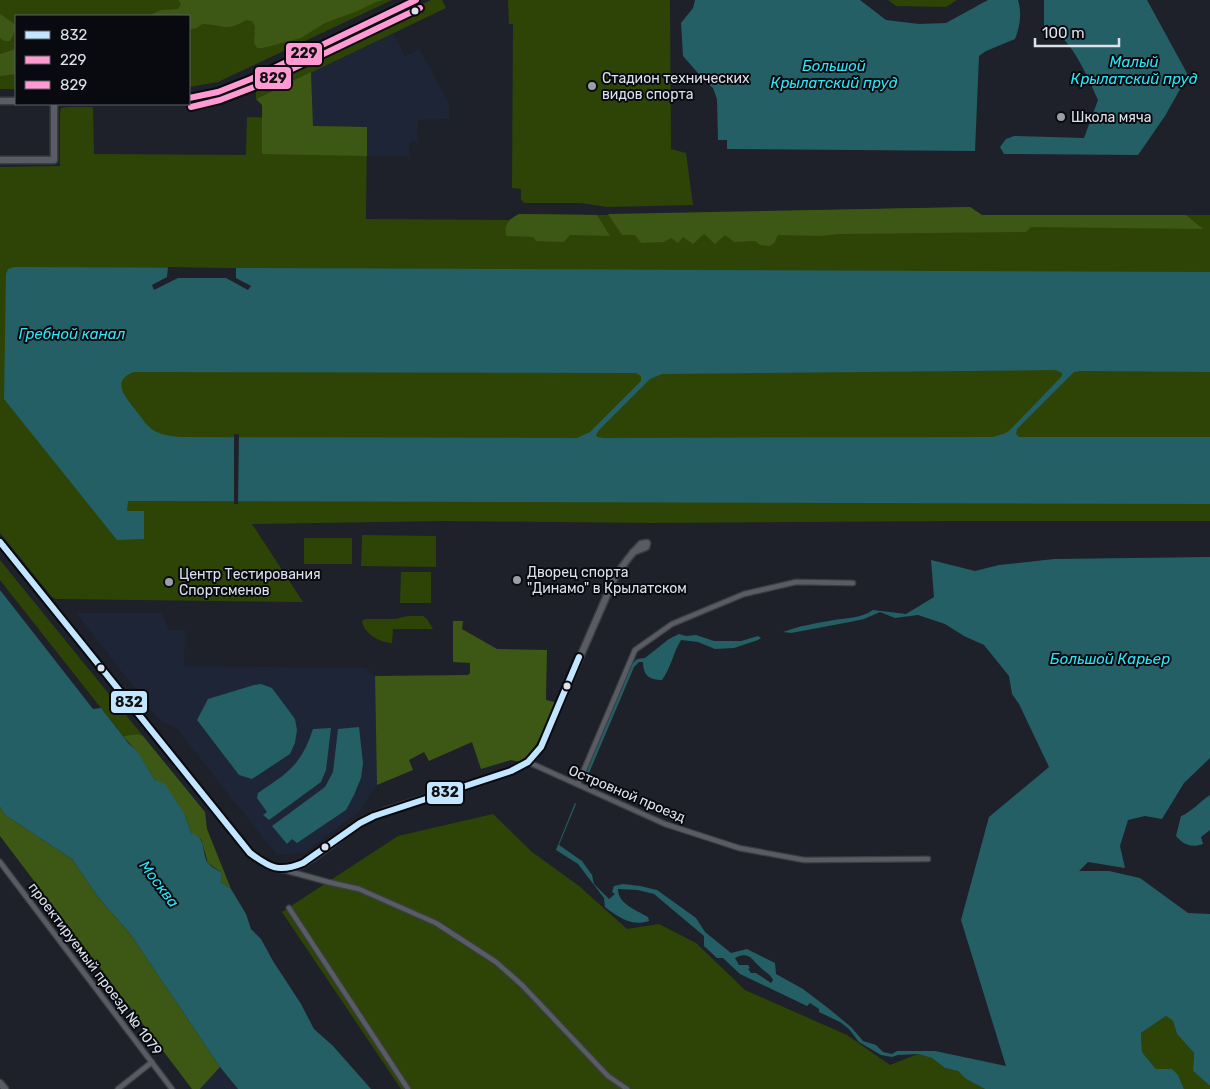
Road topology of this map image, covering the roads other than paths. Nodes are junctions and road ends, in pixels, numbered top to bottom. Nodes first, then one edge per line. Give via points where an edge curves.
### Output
1 (416, 0) edge
2 (190, 98) edge
3 (0, 101) edge
4 (15, 101) edge
5 (54, 105) edge
6 (0, 160) edge
7 (0, 542) edge
8 (641, 544) dead end
9 (853, 583) dead end
10 (528, 762) junction
11 (578, 784) junction
12 (928, 859) dead end
13 (260, 860) junction
14 (0, 862) edge
15 (265, 870) dead end
16 (283, 870) junction
17 (289, 908) dead end
18 (152, 1062) junction
19 (0, 1083) edge
20 (4, 1089) edge
21 (118, 1089) edge
22 (172, 1089) edge
23 (408, 1089) edge
24 (627, 1089) edge

1 - 2 street via 251,79 218,92
3 - 4 street
5 - 6 street via 54,160
7 - 13 street via 238,840
8 - 10 street via 614,579 541,747
9 - 11 street via 796,582 744,594 672,624 635,650
10 - 11 street, Островной проезд
10 - 16 street via 511,771 372,816 309,860
11 - 12 street, Островной проезд via 665,824 739,848 804,860
13 - 15 street
13 - 16 street
14 - 18 street, проектируемый проезд № 1079
16 - 24 street via 358,889 436,923 496,962 608,1076
17 - 23 street
18 - 21 street
18 - 22 street, проектируемый проезд № 1079
19 - 20 street

